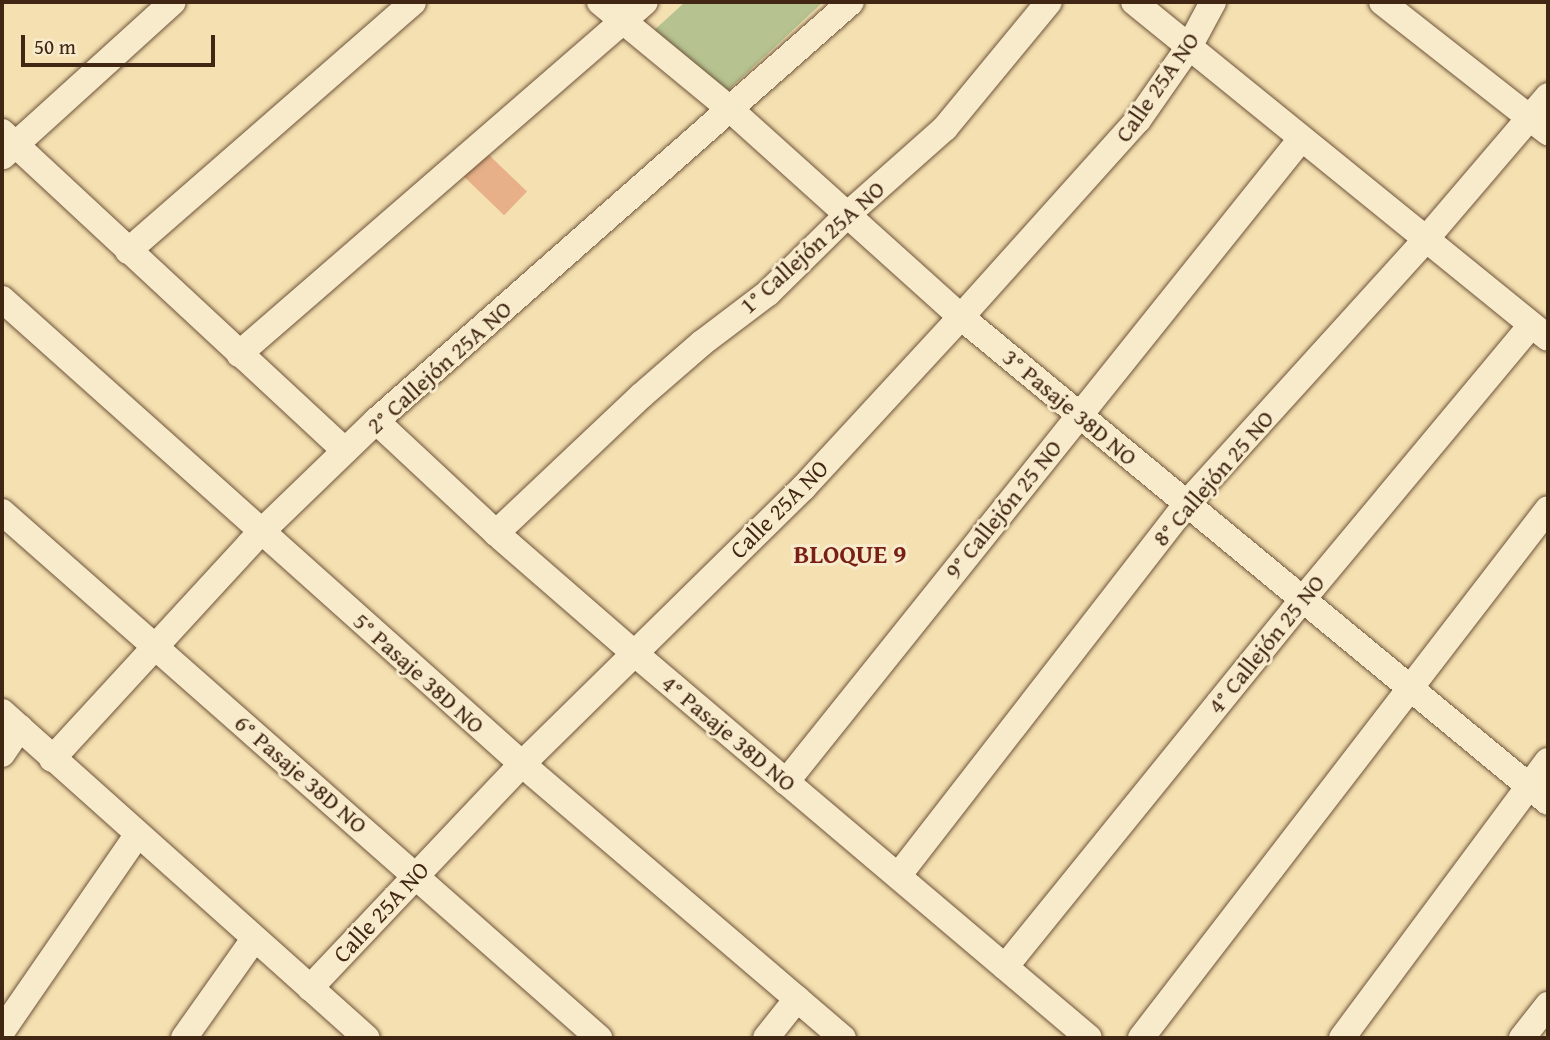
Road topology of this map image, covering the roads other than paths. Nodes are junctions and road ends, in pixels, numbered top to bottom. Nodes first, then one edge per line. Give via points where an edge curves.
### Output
1 (173, 2) edge
2 (413, 2) edge
3 (600, 2) edge
4 (645, 2) edge
5 (851, 2) edge
6 (1049, 2) edge
7 (1134, 2) edge
8 (1213, 2) edge
9 (1382, 2) edge
10 (622, 20) junction
11 (1189, 47) junction
12 (1548, 96) edge
13 (731, 110) junction
14 (1540, 125) edge
15 (1301, 139) junction
16 (6, 145) edge
17 (847, 215) junction
18 (1426, 239) junction
19 (128, 251) junction
20 (2, 299) edge
21 (961, 317) junction
22 (1540, 332) edge
23 (239, 354) junction
24 (1079, 414) junction
25 (376, 421) junction
26 (345, 451) junction
27 (1187, 503) junction
28 (1548, 509) edge
29 (2, 512) edge
30 (261, 532) junction
31 (496, 533) junction
32 (1303, 599) junction
33 (156, 646) junction
34 (633, 652) junction
35 (1411, 689) junction
36 (11, 720) edge
37 (2, 754) edge
38 (52, 759) junction
39 (1548, 761) edge
40 (522, 764) junction
41 (786, 782) junction
42 (1539, 794) edge
43 (137, 835) junction
44 (415, 875) junction
45 (898, 876) junction
46 (254, 939) junction
47 (1005, 967) junction
48 (310, 988) junction
49 (797, 999) junction
50 (1548, 1005) edge
51 (2, 1031) edge
52 (184, 1038) edge
53 (366, 1038) edge
54 (599, 1038) edge
55 (765, 1038) edge
56 (843, 1038) edge
57 (1089, 1038) edge
58 (1142, 1038) edge
59 (1342, 1038) edge
60 (1522, 1038) edge

1 - 16 street
2 - 19 street
3 - 10 street, 3° Pasaje 38D NO
4 - 10 street
5 - 13 street, 2° Callejón 25A NO
6 - 17 street, 1° Callejón 25A NO via 945,128
7 - 11 street
8 - 11 street, Calle 25A NO
9 - 14 street
10 - 13 street, 3° Pasaje 38D NO
10 - 23 street
11 - 15 street
11 - 21 street, Calle 25A NO via 1138,120
12 - 14 street, 8° Callejón 25 NO
13 - 17 street, 3° Pasaje 38D NO
13 - 25 street, 2° Callejón 25A NO
14 - 18 street, 8° Callejón 25 NO
15 - 18 street
15 - 24 street, 9° Callejón 25 NO
16 - 19 street
17 - 21 street, 3° Pasaje 38D NO
17 - 31 street, 1° Callejón 25A NO via 768,293 641,396
18 - 22 street
18 - 27 street, 8° Callejón 25 NO
19 - 23 street
20 - 30 street, 5° Pasaje 38D NO
21 - 24 street, 3° Pasaje 38D NO
21 - 34 street, Calle 25A NO via 803,488
22 - 32 street, 4° Callejón 25 NO
23 - 26 street
24 - 27 street, 3° Pasaje 38D NO
24 - 41 street, 9° Callejón 25 NO
25 - 26 street, 2° Callejón 25A NO
25 - 31 street, 4° Pasaje 38D NO
26 - 30 street, 2° Callejón 25A NO
27 - 32 street, 3° Pasaje 38D NO
27 - 45 street, 8° Callejón 25 NO
28 - 35 street
29 - 33 street, 6° Pasaje 38D NO
30 - 33 street, 2° Callejón 25A NO
30 - 40 street, 5° Pasaje 38D NO
31 - 34 street, 4° Pasaje 38D NO
32 - 35 street, 3° Pasaje 38D NO
32 - 47 street, 4° Callejón 25 NO
33 - 38 street, 2° Callejón 25A NO
33 - 44 street, 6° Pasaje 38D NO
34 - 40 street, Calle 25A NO
34 - 41 street, 4° Pasaje 38D NO
35 - 42 street, 3° Pasaje 38D NO
35 - 58 street
36 - 37 street
36 - 38 street
38 - 43 street
39 - 42 street
40 - 44 street, Calle 25A NO
40 - 49 street, 5° Pasaje 38D NO
41 - 45 street, 4° Pasaje 38D NO
42 - 59 street
43 - 46 street
43 - 51 street
44 - 48 street, Calle 25A NO
44 - 54 street, 6° Pasaje 38D NO
45 - 47 street, 4° Pasaje 38D NO
46 - 48 street
46 - 52 street
47 - 57 street, 4° Pasaje 38D NO
48 - 53 street
49 - 55 street
49 - 56 street, 5° Pasaje 38D NO
50 - 60 street

